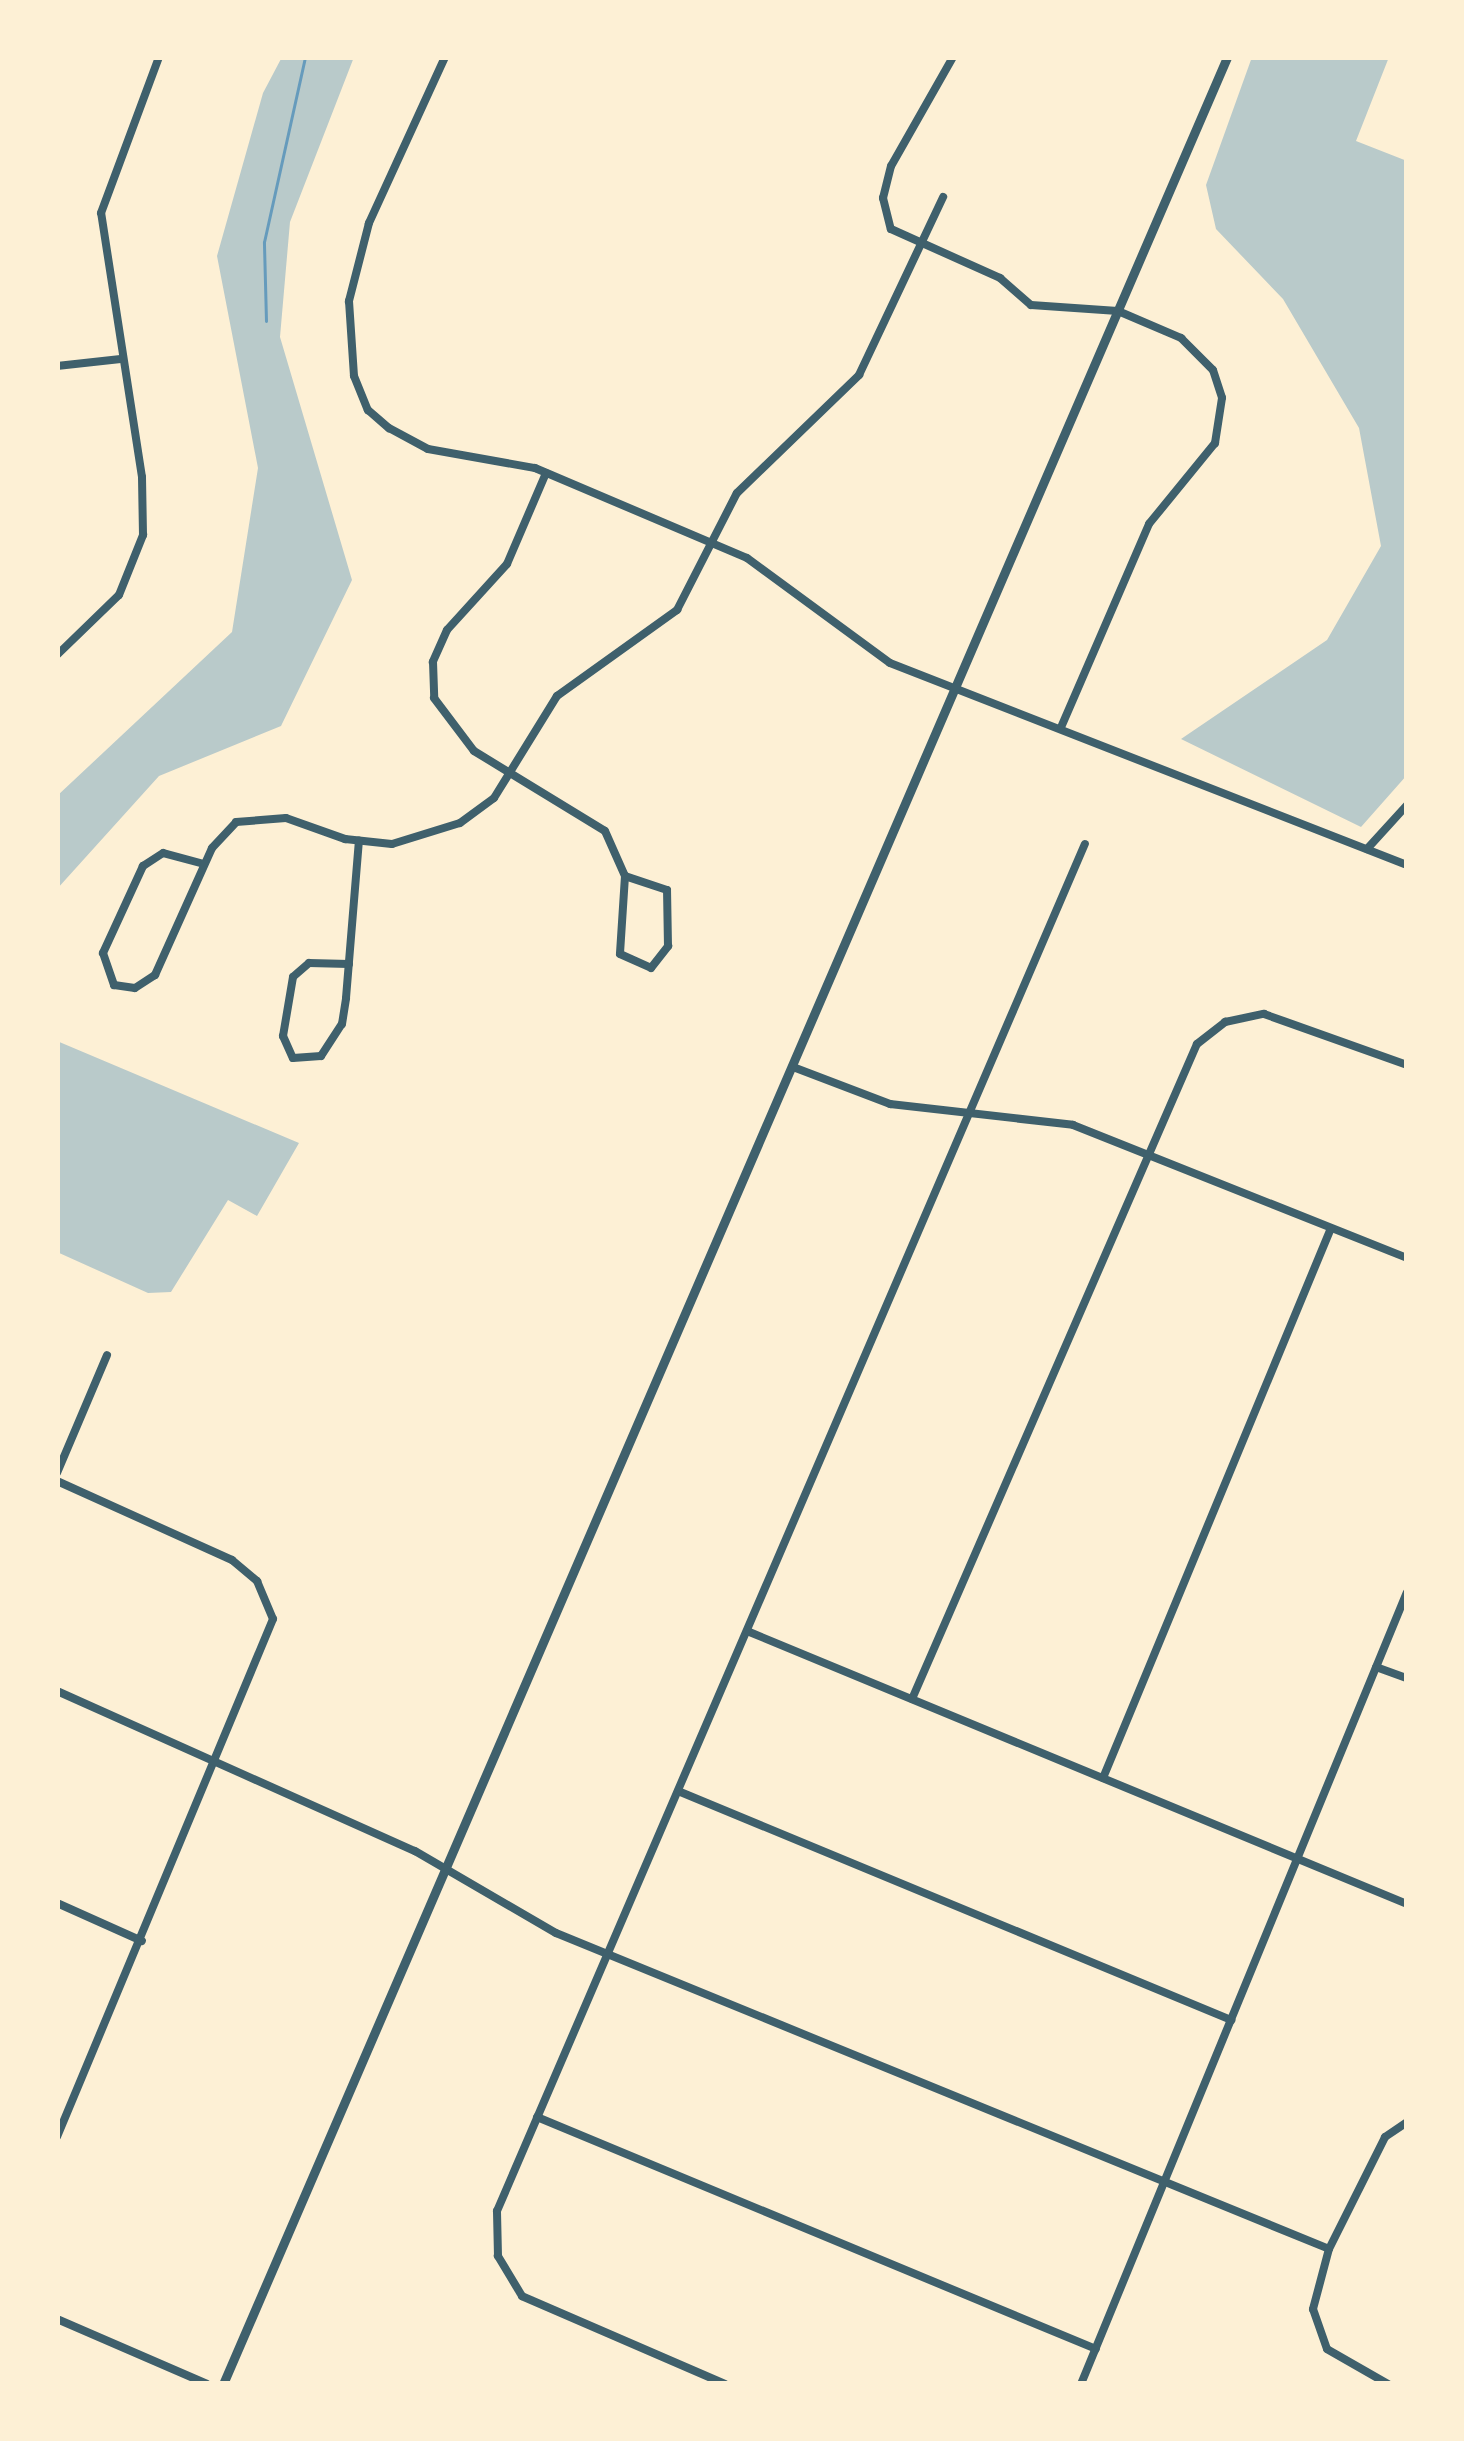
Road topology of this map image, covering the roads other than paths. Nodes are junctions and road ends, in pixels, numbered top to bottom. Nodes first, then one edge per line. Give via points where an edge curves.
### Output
1 (159, 57) edge
2 (445, 57) edge
3 (953, 57) edge
4 (1227, 57) edge
5 (944, 197) dead end
6 (926, 243) junction
7 (1118, 311) junction
8 (122, 359) junction
9 (57, 366) edge
10 (546, 473) junction
11 (714, 547) junction
12 (57, 655) edge
13 (958, 686) junction
14 (1061, 727) junction
15 (515, 774) junction
16 (1407, 805) edge
17 (359, 842) junction
18 (1084, 844) dead end
19 (1367, 849) junction
20 (204, 864) junction
21 (1407, 865) edge
22 (625, 876) junction
23 (349, 964) junction
24 (1407, 1065) edge
25 (793, 1067) junction
26 (970, 1112) junction
27 (1147, 1154) junction
28 (1331, 1228) junction
29 (1407, 1258) edge
30 (107, 1355) dead end
31 (57, 1477) edge
32 (1407, 1592) edge
33 (747, 1631) junction
34 (1376, 1667) junction
35 (1407, 1678) edge
36 (57, 1690) edge
37 (912, 1699) junction
38 (218, 1762) junction
39 (1103, 1778) junction
40 (678, 1791) junction
41 (1298, 1858) junction
42 (446, 1866) junction
43 (57, 1903) edge
44 (1407, 1904) edge
45 (142, 1941) junction
46 (608, 1954) junction
47 (1231, 2020) junction
48 (537, 2117) junction
49 (1407, 2122) edge
50 (57, 2137) edge
51 (1163, 2183) junction
52 (1329, 2249) junction
53 (57, 2318) edge
54 (1096, 2349) junction
55 (207, 2384) edge
56 (224, 2384) edge
57 (725, 2384) edge
58 (1082, 2384) edge
59 (1388, 2384) edge

1 - 8 street via 102,201
2 - 10 street via 354,269 354,376 368,410 409,443
3 - 6 street via 891,166 883,198 891,229
4 - 7 street
5 - 6 street
6 - 7 street via 1000,278 1031,305
6 - 11 street via 859,375 737,493
7 - 13 street
7 - 14 street via 1203,356 1219,386 1222,416 1206,458 1149,524
8 - 9 street
8 - 12 street via 142,477 142,536 119,595
10 - 11 street
10 - 15 street via 507,564 447,630 433,662 434,698 452,731
11 - 13 street via 767,571 856,645
11 - 15 street via 677,610 557,696
13 - 14 street
13 - 25 street
14 - 19 street
15 - 17 street via 460,823 416,840
15 - 22 street via 593,820
16 - 19 street
17 - 20 street via 259,816 224,830
17 - 23 street
18 - 26 street
19 - 21 street
20 - 20 street via 154,975 135,988 114,985 103,953 143,866 164,853
22 - 22 street via 620,954 651,968 668,946 667,890
23 - 23 street via 333,1044 306,1062 293,1058 283,1036 293,977 309,963
24 - 27 street via 1282,1016 1253,1014 1210,1032 1177,1082
25 - 26 street via 871,1099
25 - 42 street
26 - 27 street via 1072,1125
26 - 33 street
27 - 28 street
27 - 37 street
28 - 29 street
28 - 39 street
30 - 31 street
31 - 38 street via 232,1560 263,1590 272,1632
32 - 34 street
33 - 37 street
33 - 40 street
34 - 35 street
34 - 41 street
36 - 38 street
37 - 39 street
38 - 42 street
38 - 45 street
39 - 41 street
40 - 46 street
40 - 47 street
41 - 44 street
41 - 47 street
42 - 46 street via 535,1923
42 - 56 street
43 - 45 street
45 - 50 street
46 - 48 street
46 - 51 street
47 - 51 street
48 - 54 street
48 - 57 street via 494,2228 497,2256 516,2288 547,2310
49 - 52 street via 1385,2138
51 - 52 street
51 - 54 street
52 - 59 street via 1313,2309 1317,2330 1345,2366
53 - 55 street
54 - 58 street

